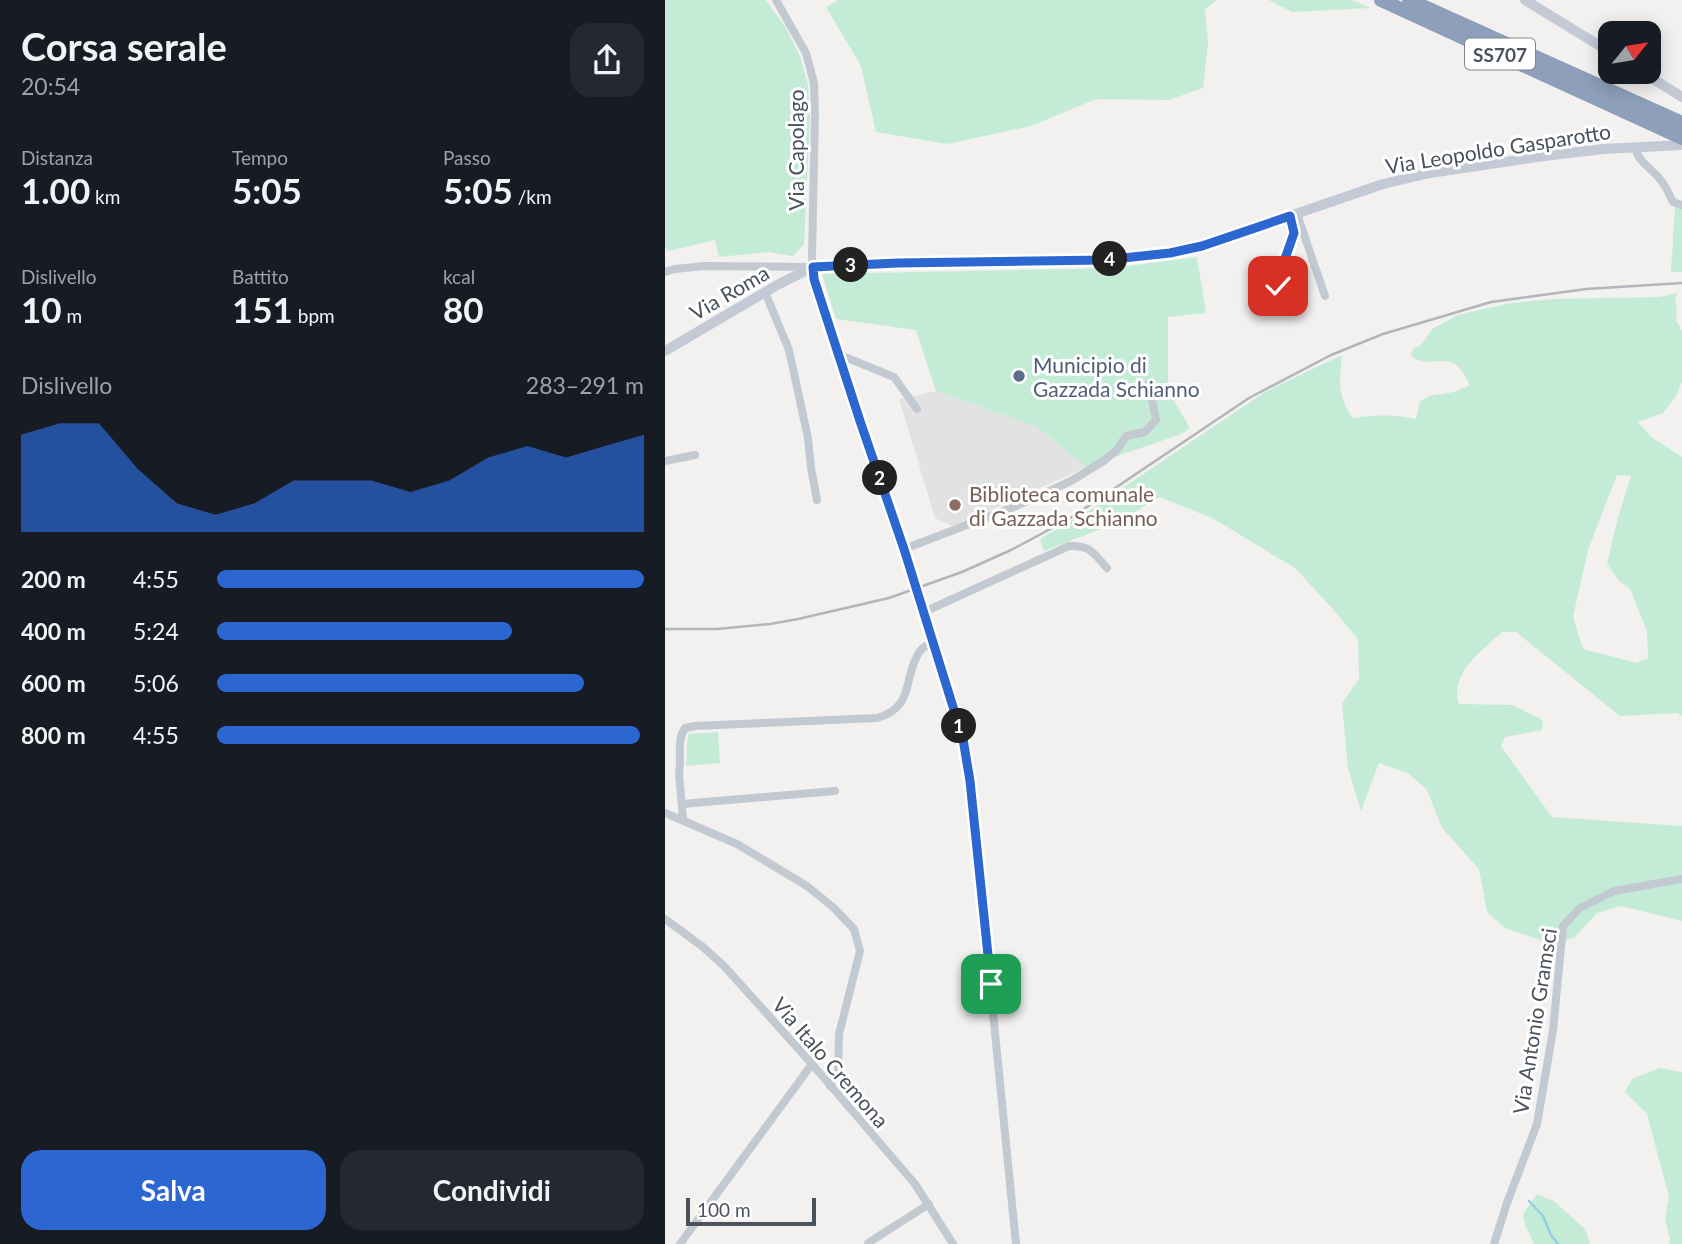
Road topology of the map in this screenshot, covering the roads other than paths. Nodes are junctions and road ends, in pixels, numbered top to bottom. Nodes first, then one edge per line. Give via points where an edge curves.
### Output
1 (776, 0) edge
2 (1381, 0) edge
3 (1409, 0) edge
4 (1525, 0) edge
5 (1598, 45) edge
6 (1661, 84) edge
7 (1682, 97) edge
8 (1621, 103) junction
9 (1655, 111) junction
10 (1682, 123) edge
11 (1682, 136) edge
12 (1682, 145) edge
13 (1635, 147) junction
14 (1682, 205) edge
15 (1294, 215) junction
16 (665, 267) edge
17 (813, 267) junction
18 (675, 269) junction
19 (665, 272) edge
20 (765, 292) junction
21 (1325, 296) dead end
22 (1280, 308) dead end
23 (665, 351) edge
24 (839, 355) junction
25 (1149, 384) dead end
26 (917, 409) dead end
27 (695, 456) dead end
28 (665, 461) edge
29 (817, 500) dead end
30 (904, 549) junction
31 (1107, 568) dead end
32 (923, 609) junction
33 (934, 641) junction
34 (835, 791) dead end
35 (682, 804) junction
36 (665, 813) edge
37 (683, 820) junction
38 (1682, 879) edge
39 (665, 919) edge
40 (812, 1064) junction
41 (830, 1086) junction
42 (929, 1205) junction
43 (869, 1243) edge
44 (680, 1244) edge
45 (953, 1244) edge
46 (1016, 1244) edge
47 (1494, 1244) edge

1 - 17 street, Via Capolago via 806,53 814,83
2 - 8 highway, SS707
3 - 8 highway, SS707
4 - 5 main road
6 - 7 main road
8 - 9 highway, SS707
8 - 11 highway, SS707
9 - 10 highway, SS707
9 - 11 highway, SS707
12 - 13 main road, Via Leopoldo Gasparotto
13 - 14 street via 1637,157 1660,179 1673,202
13 - 15 main road, Via Leopoldo Gasparotto via 1430,173
15 - 17 main road, Via Leopoldo Gasparotto via 1170,253 1104,260
15 - 21 street
15 - 22 street via 1294,233 1279,276
16 - 18 street
17 - 18 street
17 - 20 main road, Via Roma
17 - 24 street, Via Capolago
18 - 19 street
20 - 23 main road, Via Roma
20 - 29 street via 789,350
24 - 26 street via 894,377
24 - 30 street, Via Capolago
25 - 30 street via 1156,420 1145,432 1126,436 1105,460 1014,507
27 - 28 street
30 - 32 street, Via Capolago
31 - 32 street via 1082,545 1069,547
32 - 33 street, Via Capolago
33 - 35 street via 921,650 903,699 889,714 685,728 680,735
33 - 46 street, Via Capolago via 963,739 970,781
34 - 35 street
35 - 37 street
36 - 37 street
37 - 41 street via 737,844 807,886 854,929 860,951 839,1034 838,1070
38 - 47 street, Via Antonio Gramsci via 1614,891 1580,908 1563,926 1553,1030 1537,1124
39 - 40 street, Via Italo Cremona via 724,966
40 - 41 street, Via Italo Cremona
40 - 44 street
41 - 42 street, Via Italo Cremona
42 - 43 street
42 - 45 street, Via Italo Cremona

